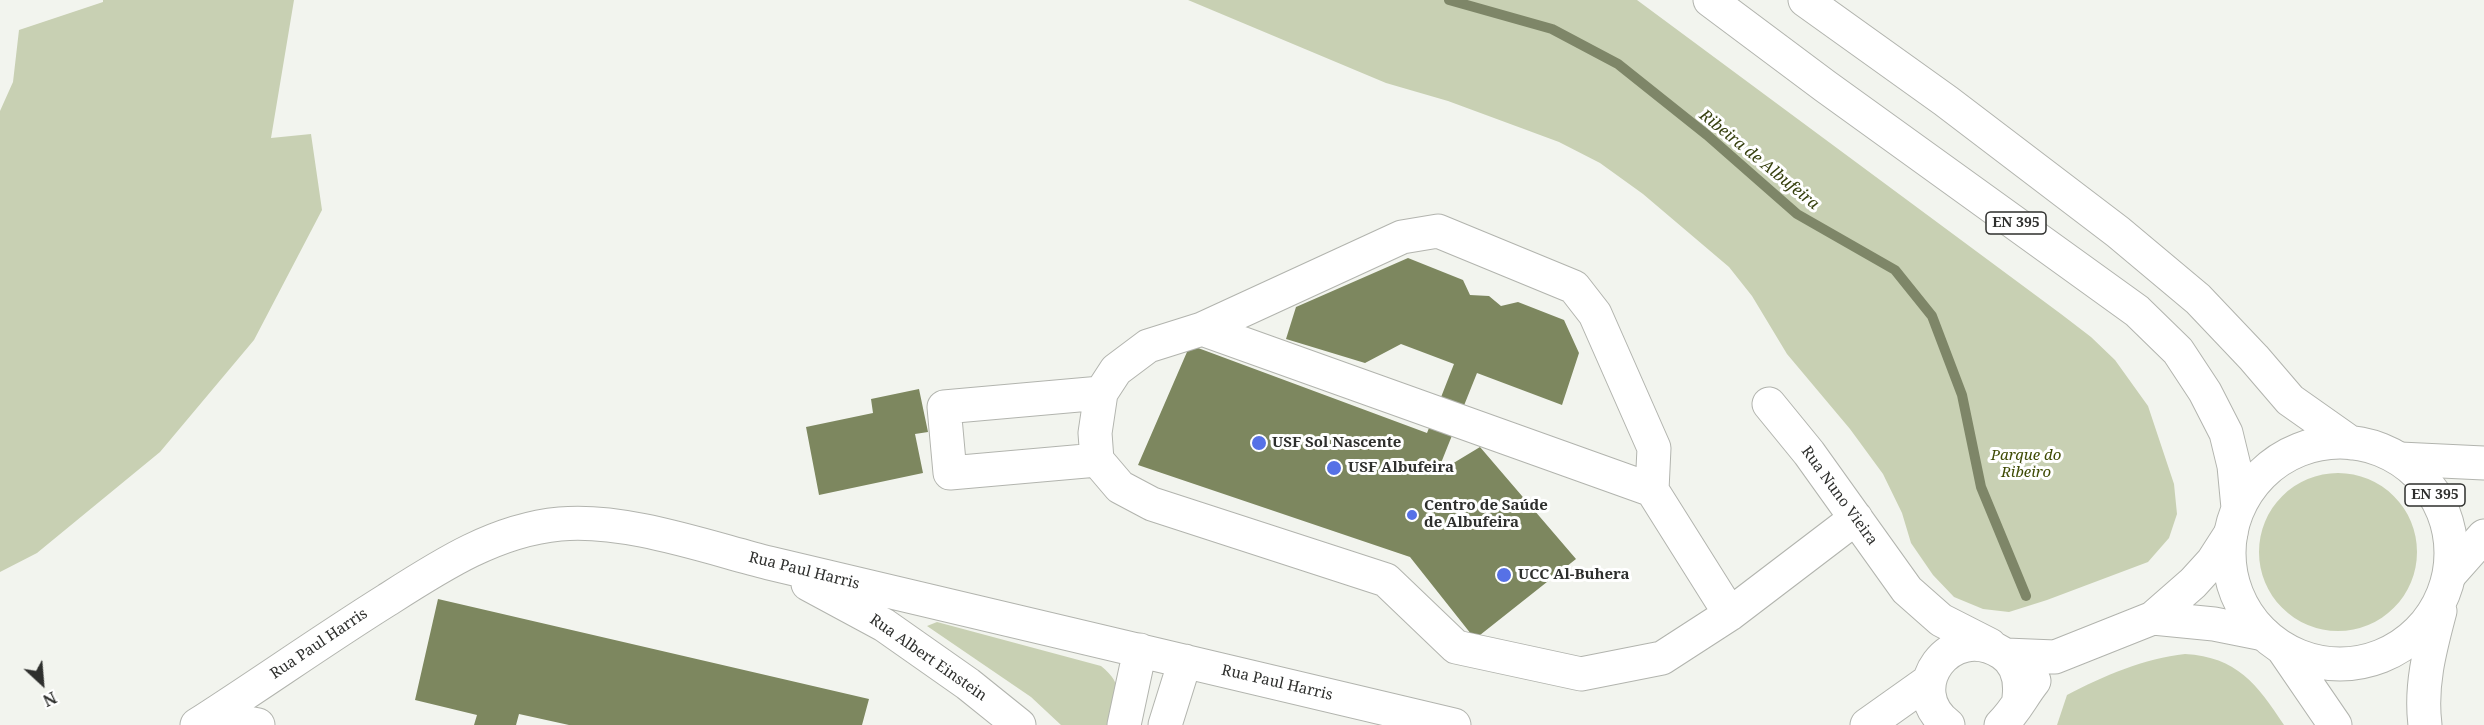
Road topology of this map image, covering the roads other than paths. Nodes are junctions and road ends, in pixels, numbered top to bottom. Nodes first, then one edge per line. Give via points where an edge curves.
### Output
1 (1710, 0) edge
2 (1805, 0) edge
3 (1202, 328) junction
4 (1101, 393) junction
5 (1769, 404) dead end
6 (2350, 442) junction
7 (2400, 459) junction
8 (1097, 460) junction
9 (2484, 463) edge
10 (1652, 490) junction
11 (1856, 518) junction
12 (2234, 520) junction
13 (2484, 536) edge
14 (769, 563) junction
15 (2447, 584) junction
16 (1907, 590) junction
17 (1730, 614) junction
18 (2153, 618) junction
19 (2273, 642) junction
20 (1998, 650) junction
21 (1140, 651) junction
22 (2055, 657) junction
23 (1185, 662) junction
24 (1931, 675) junction
25 (2012, 716) edge
26 (205, 720) edge
27 (1413, 720) edge
28 (1938, 724) edge
29 (258, 725) edge
30 (1019, 725) edge
31 (1124, 725) edge
32 (1165, 725) edge
33 (1454, 725) edge
34 (1868, 725) edge
35 (2335, 725) edge
36 (2425, 725) edge

1 - 12 street, EN 395 via 2137,311 2178,351 2226,433 2234,466
2 - 6 street, EN 395 via 2118,232 2198,299 2290,400
3 - 4 street via 1148,346 1116,370
3 - 10 street
3 - 10 street via 1402,237 1438,231 1574,287 1595,314 1654,448
4 - 8 street via 1095,433
4 - 8 street via 944,407 950,473
5 - 11 street, Rua Nuno Vieira
6 - 7 street, EN 395
6 - 12 street, EN 395 via 2316,445 2284,457 2257,479
7 - 9 street
7 - 15 street, EN 395 via 2425,481 2443,508 2451,540
8 - 17 street via 1120,487 1152,504 1386,580 1456,647 1581,674 1662,658
10 - 17 street
11 - 16 street, Rua Nuno Vieira
11 - 17 street
12 - 18 street via 2213,561
12 - 19 street, EN 395 via 2229,559 2233,583 2242,607
13 - 15 street
14 - 21 street, Rua Paul Harris
14 - 26 street, Rua Paul Harris via 605,525 560,524 521,532 481,544 435,570
14 - 30 street, Rua Albert Einstein via 884,625
15 - 19 street, EN 395 via 2428,622 2405,644 2376,659 2344,665 2313,661
15 - 36 street, EN 395 via 2428,657 2422,703
16 - 20 street via 1941,620
16 - 24 street via 1925,635
18 - 19 street via 2214,624
18 - 22 street
19 - 35 street, EN 395
20 - 22 street
20 - 24 street via 1973,643 1957,647 1943,656
20 - 25 street via 2018,675
21 - 23 street, Rua Paul Harris
21 - 31 street
22 - 25 street
23 - 27 street, Rua Paul Harris
23 - 32 street
24 - 28 street
24 - 34 street
26 - 29 street
27 - 33 street, Rua Paul Harris

